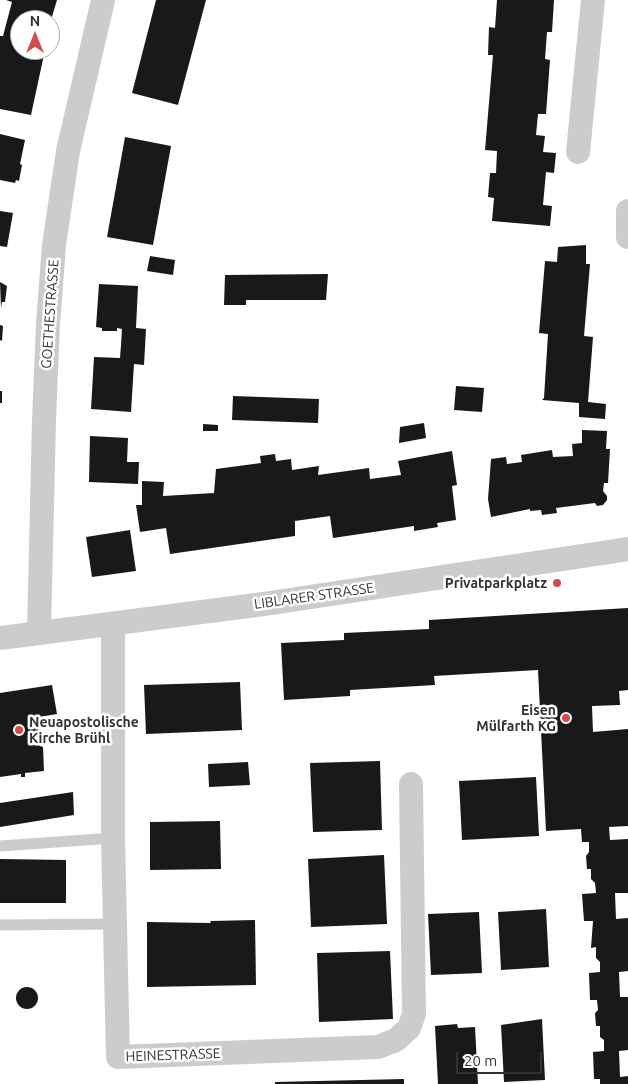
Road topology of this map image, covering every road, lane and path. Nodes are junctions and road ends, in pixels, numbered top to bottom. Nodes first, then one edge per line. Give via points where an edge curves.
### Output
1 (103, 0) edge
2 (593, 0) edge
3 (578, 152) dead end
4 (628, 211) edge
5 (628, 237) edge
6 (628, 549) edge
7 (113, 625) junction
8 (39, 632) junction
9 (0, 638) edge
10 (410, 784) dead end
11 (113, 838) junction
12 (0, 846) edge
13 (116, 924) junction
14 (0, 925) edge

1 - 8 street, GOETHESTRASSE via 68,152 54,245 45,382
2 - 3 street
4 - 5 street
6 - 7 street, LIBLARER STRASSE
7 - 8 street, LIBLARER STRASSE
7 - 11 street, HEINESTRASSE
8 - 9 street, LIBLARER STRASSE
10 - 13 street, HEINESTRASSE via 414,1014 409,1028 396,1040 378,1047 118,1057
11 - 12 lane
11 - 13 street, HEINESTRASSE
13 - 14 lane

